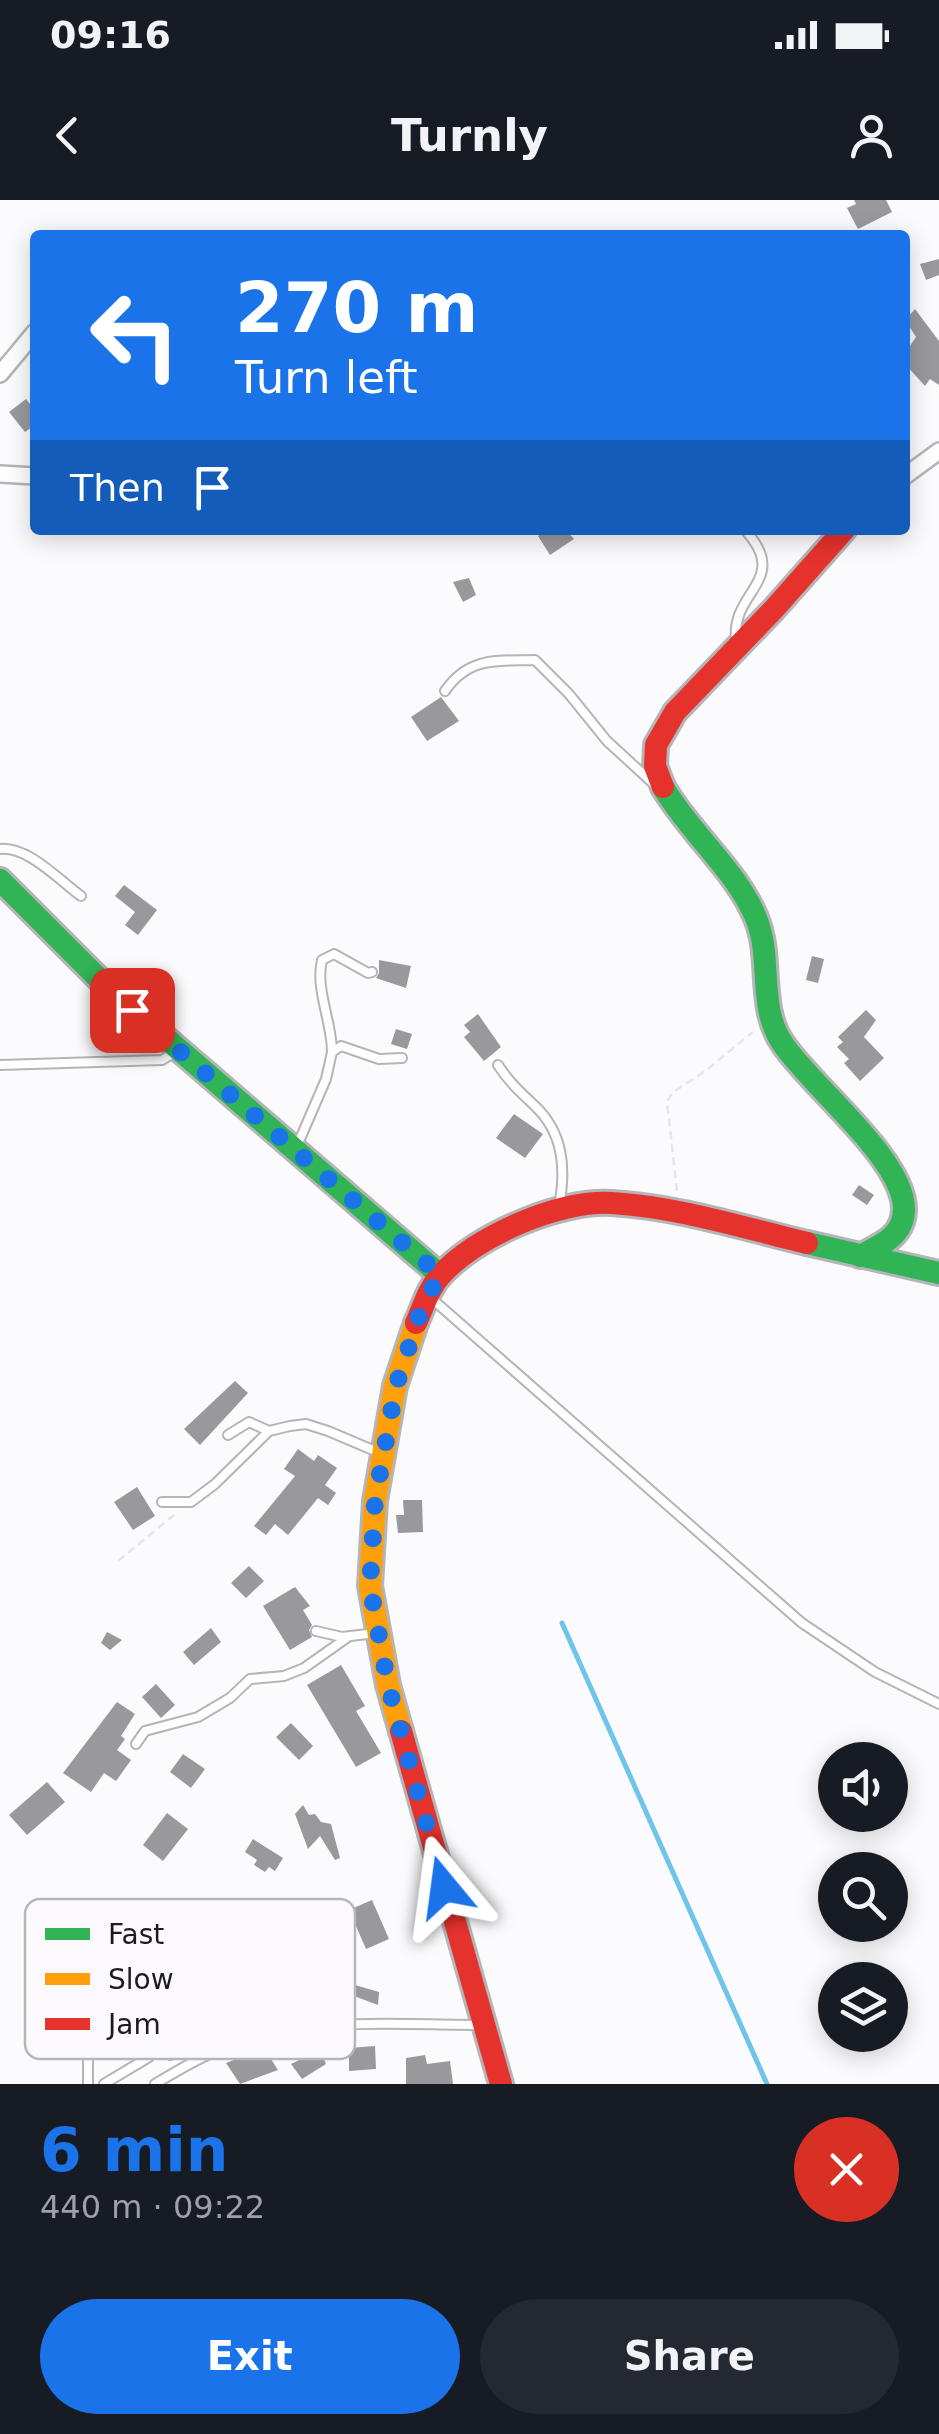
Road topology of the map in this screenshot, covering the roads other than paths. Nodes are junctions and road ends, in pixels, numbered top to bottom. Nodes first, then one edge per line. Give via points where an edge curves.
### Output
1 (30, 338) edge
2 (0, 374) edge
3 (939, 451) edge
4 (910, 472) edge
5 (0, 474) edge
6 (30, 476) edge
7 (749, 535) edge
8 (839, 535) edge
9 (736, 648) junction
10 (446, 690) dead end
11 (666, 795) junction
12 (0, 849) edge
13 (0, 880) edge
14 (81, 896) dead end
15 (372, 972) dead end
16 (178, 1049) junction
17 (332, 1052) junction
18 (402, 1058) dead end
19 (0, 1064) edge
20 (498, 1065) dead end
21 (295, 1150) junction
22 (559, 1212) junction
23 (860, 1256) junction
24 (939, 1273) edge
25 (440, 1275) junction
26 (428, 1295) junction
27 (268, 1431) junction
28 (228, 1434) dead end
29 (384, 1456) junction
30 (162, 1502) dead end
31 (316, 1630) dead end
32 (378, 1633) junction
33 (348, 1637) junction
34 (939, 1704) edge
35 (136, 1744) dead end
36 (355, 2025) edge
37 (484, 2025) junction
38 (145, 2059) edge
39 (197, 2059) edge
40 (104, 2084) edge
41 (155, 2084) edge
42 (501, 2084) edge

1 - 2 street
3 - 4 street
5 - 6 street
7 - 9 lane via 763,570 734,625
8 - 9 street
9 - 11 street via 660,733 654,766
10 - 11 lane via 479,662 536,660 607,741
11 - 23 street via 755,915 782,1043 880,1158 906,1204 894,1236
12 - 14 lane via 27,856
13 - 16 street
15 - 17 lane via 334,954 322,960 319,981
16 - 19 lane via 162,1060
16 - 21 street
17 - 18 lane via 340,1046 379,1060
17 - 21 lane
20 - 22 lane via 558,1137
21 - 25 street
22 - 23 street via 609,1203 673,1212
22 - 25 street via 508,1227
23 - 24 street
25 - 26 street
26 - 29 street via 400,1366
26 - 34 lane via 802,1623 875,1672
27 - 28 lane via 250,1422
27 - 29 lane via 306,1424
27 - 30 lane via 191,1502
29 - 32 street via 370,1540
31 - 33 lane
32 - 33 lane
32 - 37 street
33 - 35 lane via 304,1668 250,1679 198,1717 144,1731
36 - 37 lane
37 - 42 street
38 - 40 lane
39 - 41 lane

